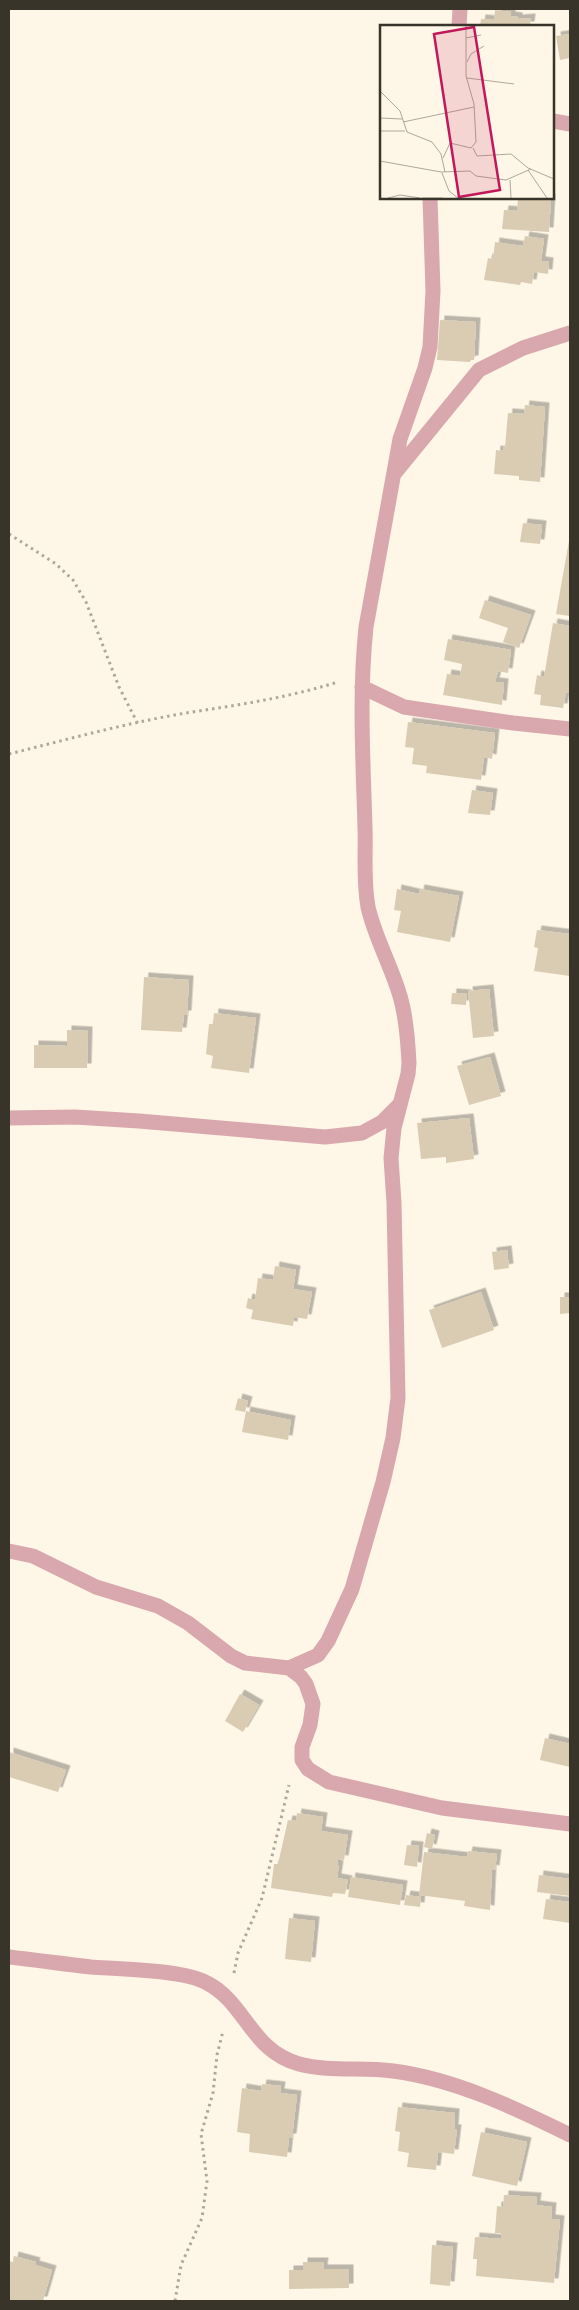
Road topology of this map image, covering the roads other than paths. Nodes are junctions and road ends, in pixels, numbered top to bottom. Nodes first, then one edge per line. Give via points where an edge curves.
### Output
1 (460, 9) edge
2 (460, 25) edge
3 (554, 121) edge
4 (570, 124) edge
5 (430, 199) edge
6 (570, 333) edge
7 (392, 476) junction
8 (362, 681) junction
9 (570, 729) edge
10 (399, 1104) junction
11 (9, 1118) edge
12 (9, 1551) edge
13 (289, 1668) junction
14 (570, 1824) edge
15 (9, 1957) edge
16 (570, 2136) edge

1 - 2 street
3 - 4 street
5 - 7 street via 433,290 430,347 423,376 402,430
6 - 7 street via 523,348 479,370
7 - 8 street via 366,626
8 - 9 street via 404,707
8 - 10 street via 364,873 375,936 400,997 409,1063
10 - 11 street via 382,1122 362,1133 325,1136 75,1117
10 - 13 street via 391,1158 398,1398 393,1438 384,1482 352,1589 318,1655
12 - 13 street via 33,1556 96,1587 158,1606 245,1663
13 - 14 street via 306,1684 313,1704 302,1747 302,1760 308,1770 329,1782 442,1808
15 - 16 street via 159,1973 206,1982 219,1990 262,2042 280,2057 300,2064 392,2071 439,2081 493,2100

